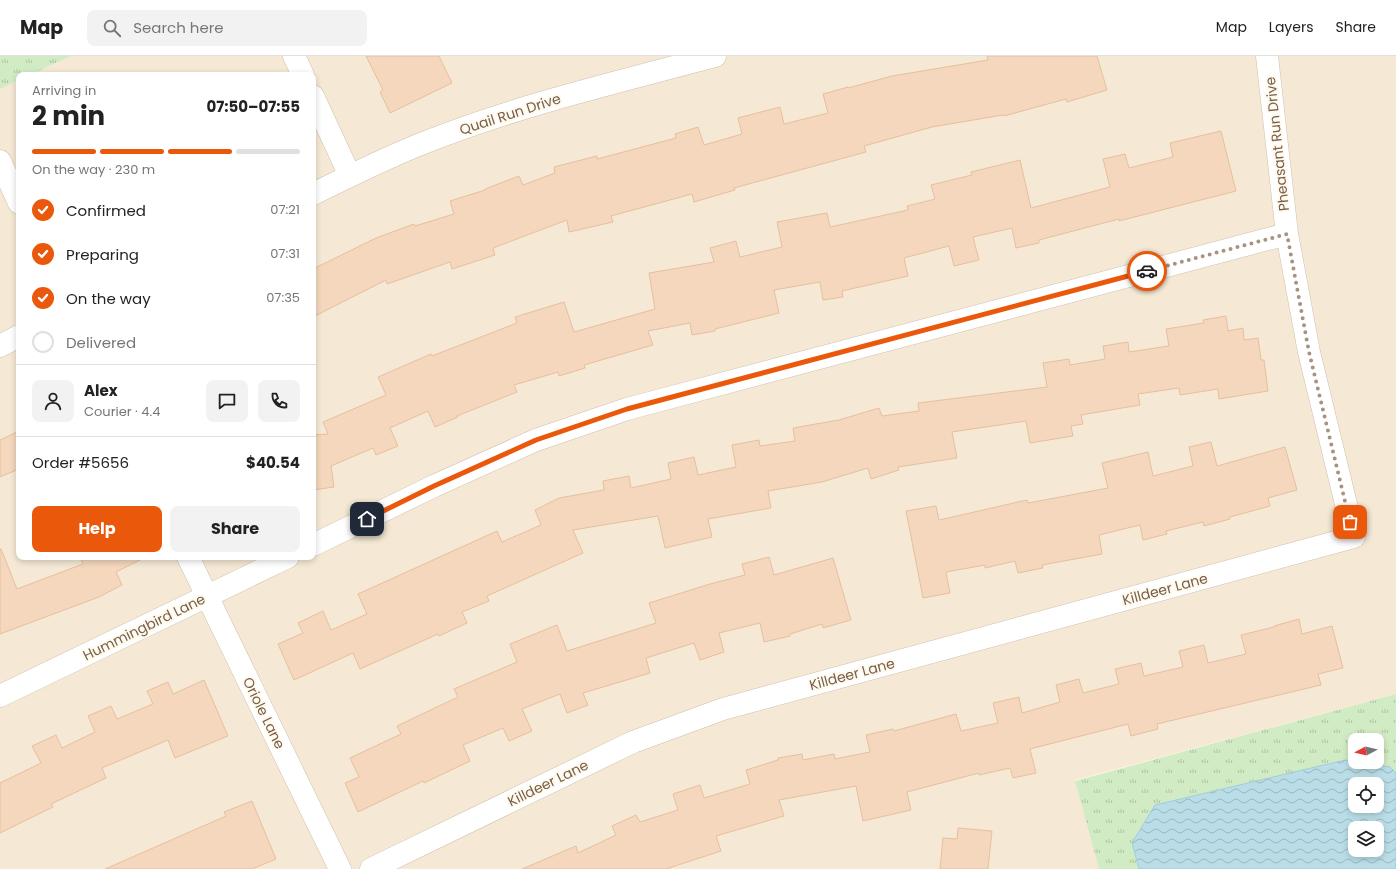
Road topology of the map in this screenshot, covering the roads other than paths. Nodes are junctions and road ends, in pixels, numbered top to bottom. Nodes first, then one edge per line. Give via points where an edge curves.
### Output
1 (294, 56) edge
2 (715, 56) edge
3 (1267, 56) edge
4 (302, 72) edge
5 (316, 102) edge
6 (0, 161) edge
7 (350, 176) junction
8 (316, 193) edge
9 (16, 196) edge
10 (1287, 234) junction
11 (16, 338) edge
12 (0, 346) edge
13 (1354, 537) joint
14 (316, 544) edge
15 (189, 560) edge
16 (282, 560) edge
17 (207, 596) junction
18 (0, 696) edge
19 (340, 869) edge
20 (371, 869) edge

1 - 4 street
2 - 7 street, Quail Run Drive via 505,114 426,142
3 - 10 street, Pheasant Run Drive
5 - 7 street
6 - 9 street
7 - 8 street, Quail Run Drive
10 - 13 street, Pheasant Run Drive via 1309,352
10 - 14 street via 627,409 536,440
11 - 12 street
13 - 20 street, Killdeer Lane via 723,709 633,742
15 - 17 street, Oriole Lane
16 - 17 street, Hummingbird Lane
17 - 18 street, Hummingbird Lane
17 - 19 street, Oriole Lane

